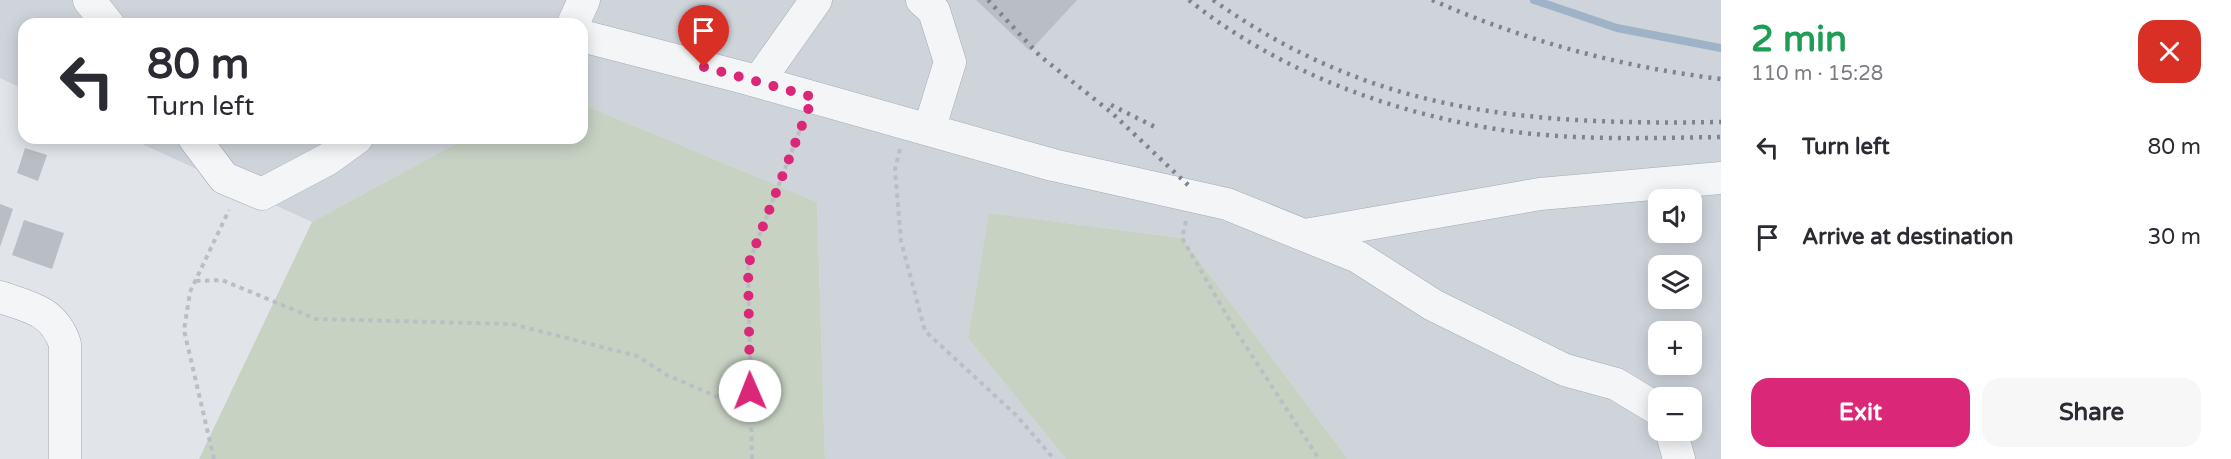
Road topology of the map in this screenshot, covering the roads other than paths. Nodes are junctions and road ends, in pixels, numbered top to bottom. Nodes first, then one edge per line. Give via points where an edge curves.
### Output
1 (89, 0) edge
2 (584, 0) edge
3 (816, 0) edge
4 (922, 0) edge
5 (103, 18) edge
6 (576, 18) edge
7 (588, 38) edge
8 (758, 82) junction
9 (917, 126) junction
10 (198, 144) edge
11 (349, 144) edge
12 (1721, 178) edge
13 (1305, 235) junction
14 (0, 297) edge
15 (1648, 403) edge
16 (1674, 441) edge
17 (65, 459) edge
18 (1679, 459) edge

1 - 5 street
2 - 6 street
3 - 8 street
4 - 9 street via 934,11 950,62
7 - 8 street
8 - 9 street
9 - 13 street via 1053,165 1227,204
10 - 11 street via 224,178 262,194
12 - 13 street via 1539,194
13 - 15 street via 1358,257 1443,310 1565,370 1616,384
14 - 17 street via 33,308 60,329 65,344
16 - 18 street

